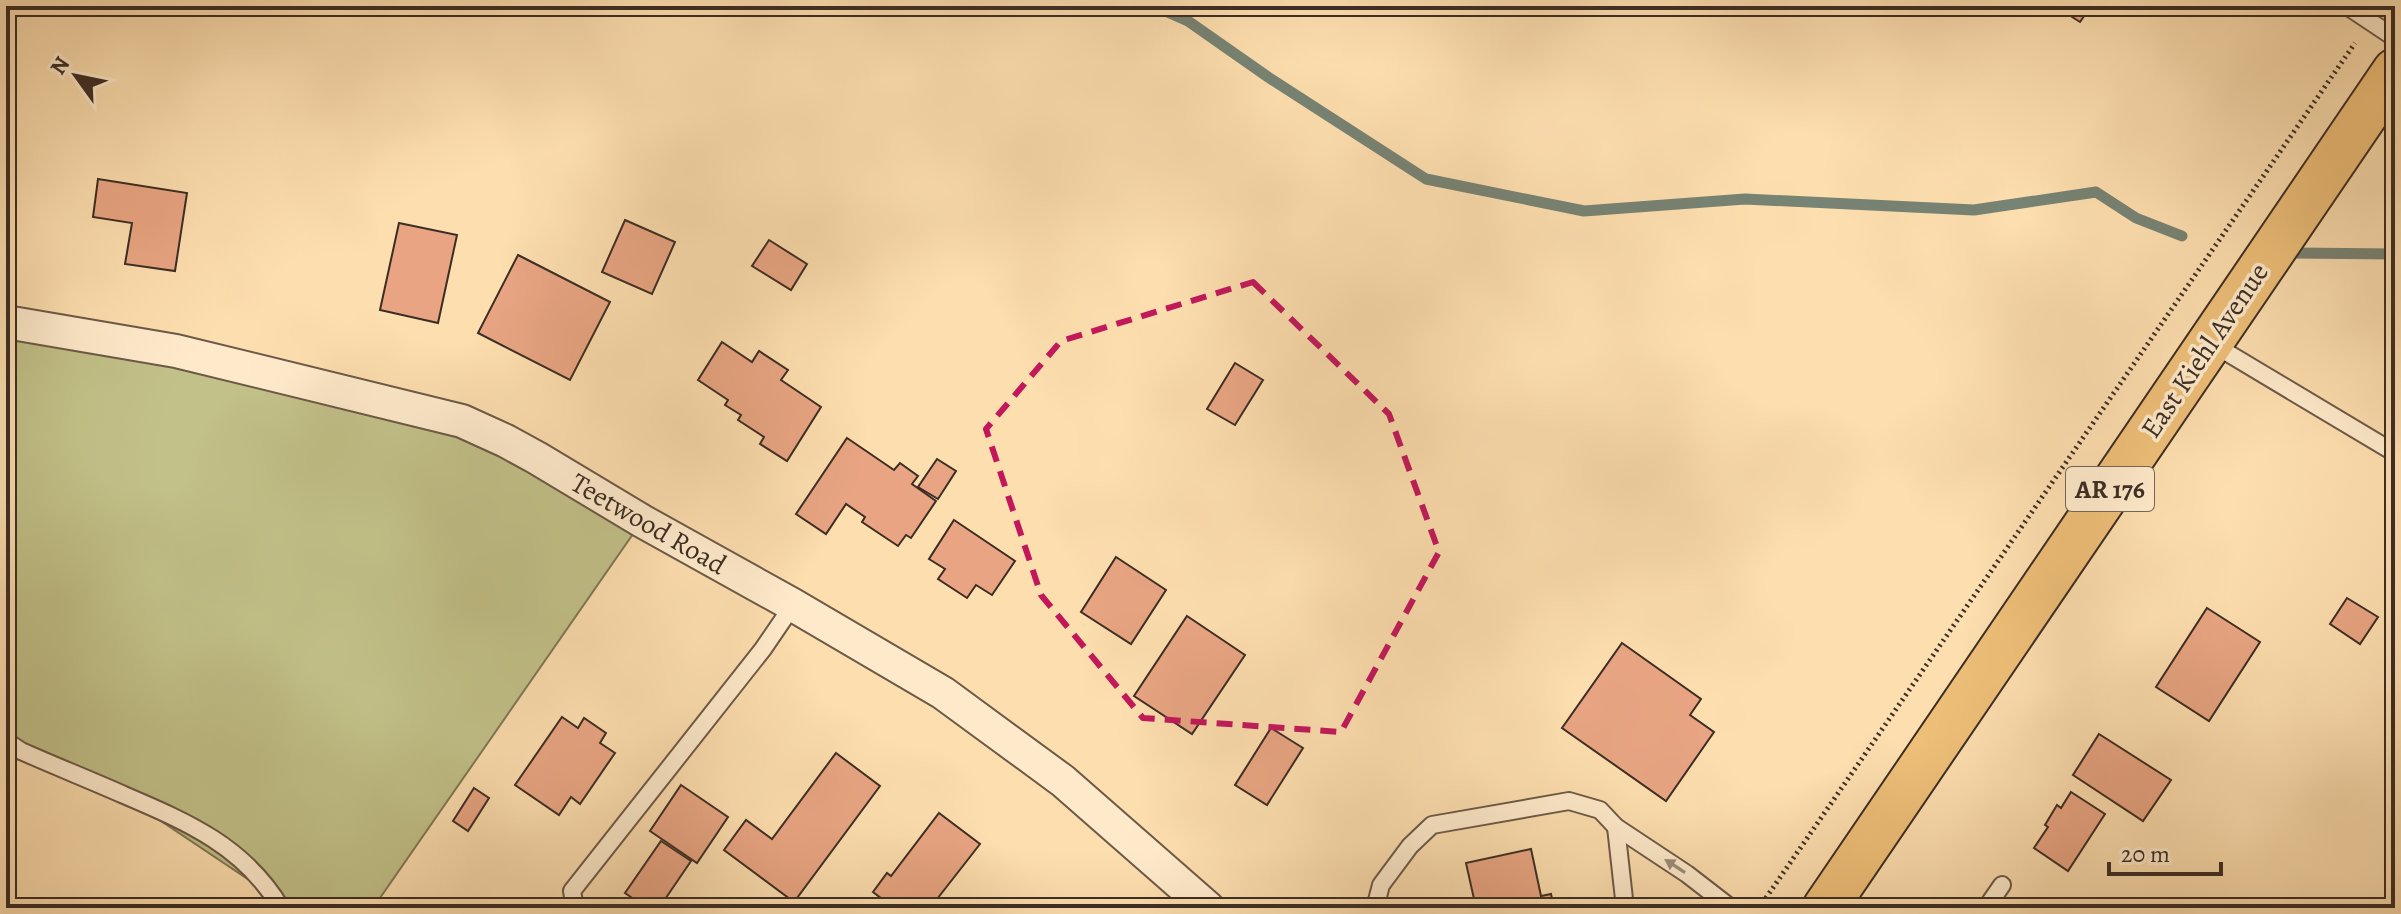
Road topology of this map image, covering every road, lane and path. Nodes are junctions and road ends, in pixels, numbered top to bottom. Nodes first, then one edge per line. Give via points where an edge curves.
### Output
1 (2347, 6) edge
2 (2370, 21) junction
3 (2395, 38) edge
4 (2395, 71) edge
5 (6, 322) edge
6 (2210, 342) junction
7 (2395, 453) edge
8 (793, 605) junction
9 (6, 741) edge
10 (1616, 827) junction
11 (2002, 885) dead end
12 (281, 908) edge
13 (575, 908) edge
14 (1208, 908) edge
15 (1375, 908) edge
16 (1625, 908) edge
17 (1731, 908) edge
18 (1759, 908) edge
19 (1825, 908) edge
20 (1986, 908) edge

1 - 2 lane
2 - 3 lane
2 - 18 path
4 - 6 main road, East Kiehl Avenue / AR 176
5 - 8 street, Teetwood Road via 176,351 462,421 537,458
6 - 7 lane
6 - 19 main road, East Kiehl Avenue / AR 176
8 - 13 lane via 572,891
8 - 14 street, Teetwood Road via 943,693 1063,781
9 - 12 lane via 186,822 237,855
10 - 15 lane via 1600,810 1569,801 1432,825 1381,885
10 - 16 lane
17 -> 10 lane
11 - 20 lane

